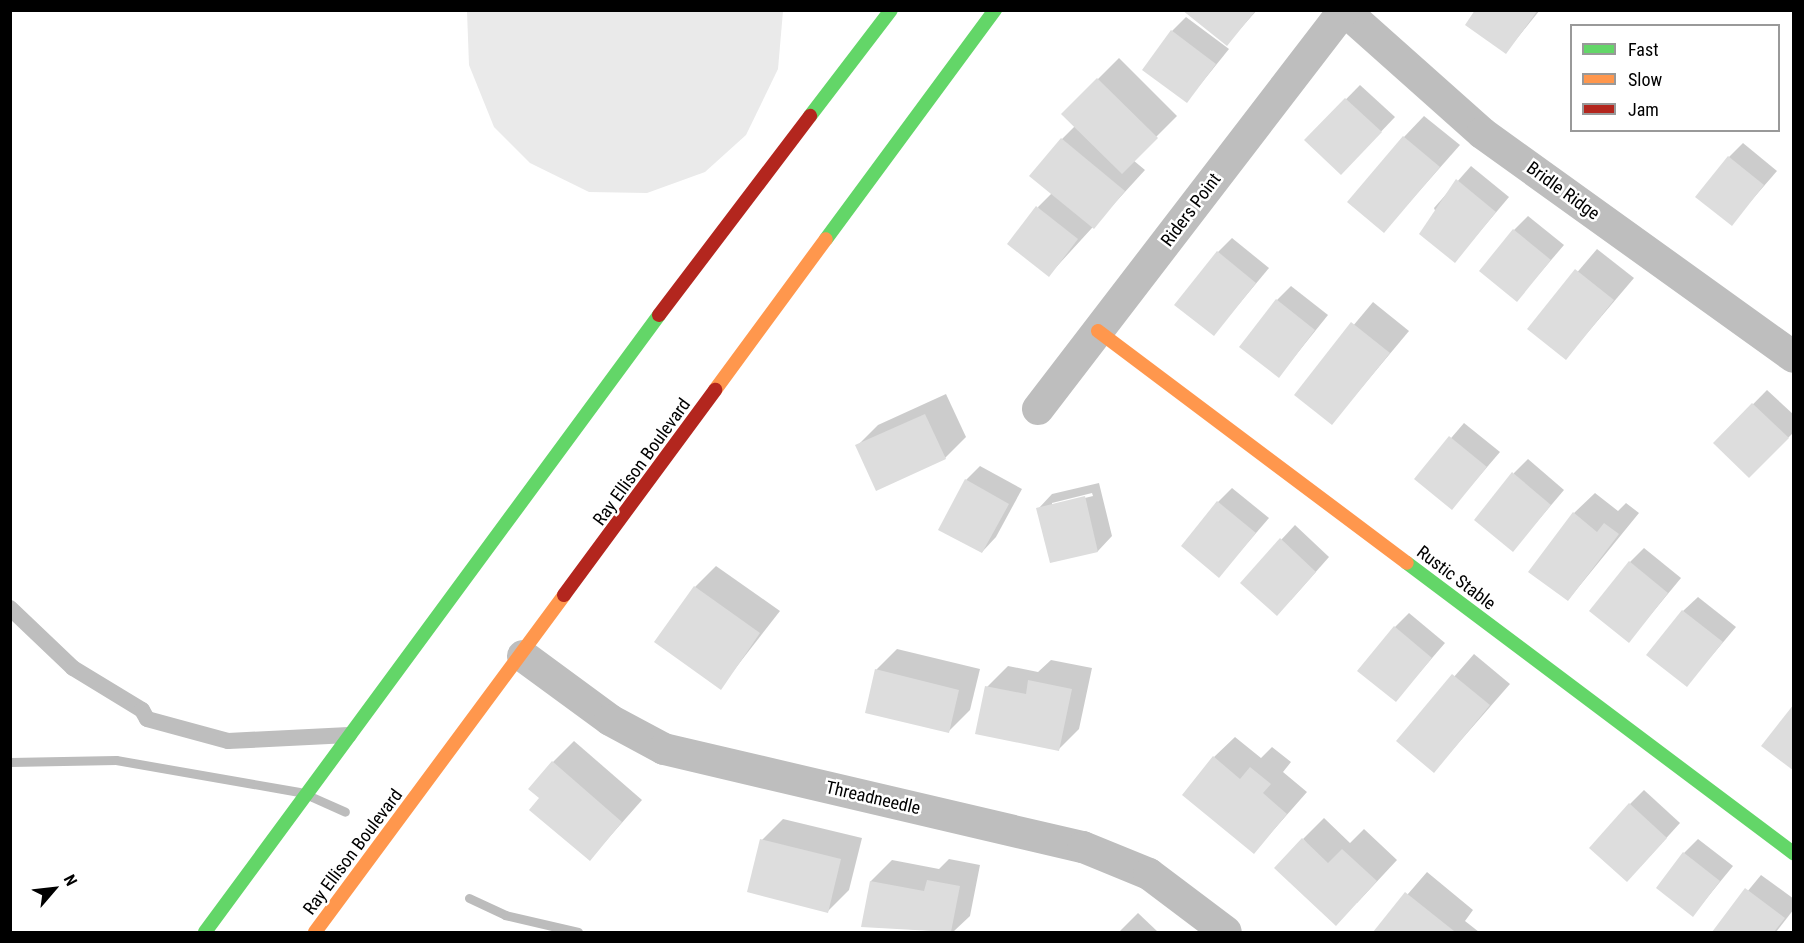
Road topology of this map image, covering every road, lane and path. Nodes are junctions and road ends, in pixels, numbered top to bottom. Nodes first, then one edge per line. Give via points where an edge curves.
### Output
1 (891, 10) edge
2 (995, 10) edge
3 (1344, 10) edge
4 (1098, 332) junction
5 (1791, 349) edge
6 (1038, 409) dead end
7 (10, 608) edge
8 (523, 656) junction
9 (353, 735) junction
10 (1794, 854) edge
11 (206, 933) edge
12 (315, 933) edge
13 (1226, 933) edge

1 - 9 street via 693,268
2 - 8 street, Ray Ellison Boulevard
3 - 4 street, Riders Point
3 - 5 street, Bridle Ridge via 1482,133
4 - 6 street, Riders Point
4 - 10 street, Rustic Stable
7 - 9 lane via 73,668 142,710 147,719 228,741
8 - 12 street, Ray Ellison Boulevard
8 - 13 street, Threadneedle via 610,720 664,749 1083,847 1149,874
9 - 11 street

